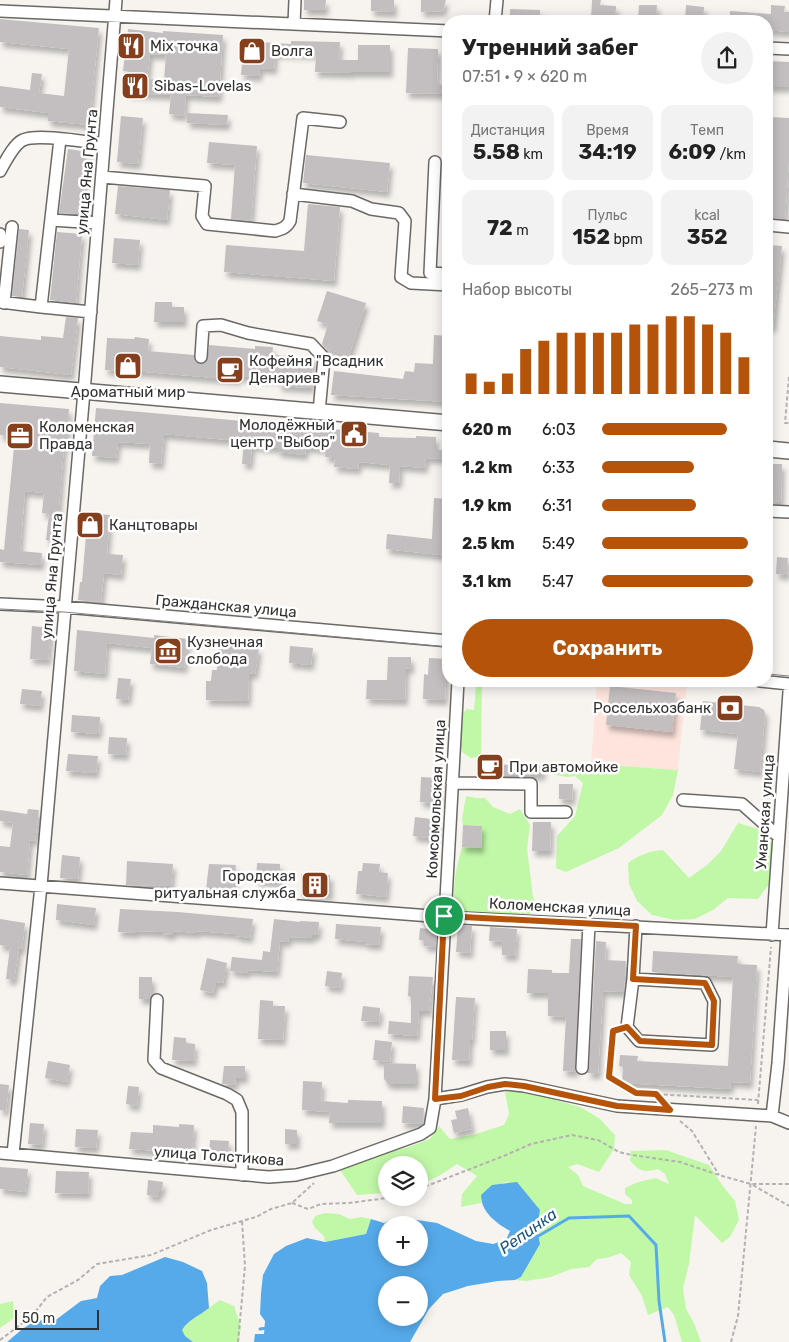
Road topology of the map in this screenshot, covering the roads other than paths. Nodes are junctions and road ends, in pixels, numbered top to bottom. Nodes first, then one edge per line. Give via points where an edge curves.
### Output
1 (116, 0) edge
2 (295, 0) edge
3 (497, 0) edge
4 (0, 11) edge
5 (496, 15) edge
6 (114, 16) junction
7 (294, 24) junction
8 (442, 32) edge
9 (773, 48) edge
10 (789, 49) edge
11 (340, 122) dead end
12 (60, 139) junction
13 (104, 144) junction
14 (435, 162) dead end
15 (0, 171) edge
16 (102, 177) junction
17 (293, 194) junction
18 (51, 220) junction
19 (98, 223) junction
20 (773, 225) edge
21 (789, 226) edge
22 (12, 227) dead end
23 (0, 234) edge
24 (0, 242) edge
25 (442, 274) edge
26 (442, 285) edge
27 (2, 303) edge
28 (41, 307) junction
29 (91, 312) junction
30 (201, 357) dead end
31 (0, 384) edge
32 (84, 392) junction
33 (319, 412) junction
34 (442, 422) edge
35 (773, 449) edge
36 (789, 451) edge
37 (773, 511) edge
38 (789, 512) edge
39 (0, 604) edge
40 (65, 607) junction
41 (442, 641) edge
42 (773, 682) edge
43 (789, 684) edge
44 (458, 687) edge
45 (789, 692) edge
46 (452, 783) junction
47 (683, 800) dead end
48 (566, 812) dead end
49 (779, 837) junction
50 (0, 883) edge
51 (41, 886) junction
52 (444, 916) junction
53 (589, 924) junction
54 (636, 926) junction
55 (772, 935) junction
56 (788, 935) edge
57 (633, 979) junction
58 (157, 1000) dead end
59 (582, 1068) dead end
60 (435, 1099) junction
61 (772, 1116) junction
62 (789, 1123) edge
63 (0, 1153) edge
64 (13, 1154) junction
65 (242, 1175) junction

1 - 6 street, улица Яна Грунта
2 - 7 street
3 - 5 street
4 - 6 street
6 - 7 street
6 - 13 street, улица Яна Грунта
7 - 8 street
9 - 10 street
11 - 17 street via 302,118
12 - 13 street
12 - 15 street via 23,140
12 - 18 street
13 - 16 street, улица Яна Грунта
14 - 25 street via 430,273
16 - 17 street via 205,186 202,216 207,224 275,231 290,221
16 - 19 street, улица Яна Грунта
17 - 26 street via 352,201 371,209 399,213 405,221 401,277 411,283
18 - 19 street
18 - 28 street
19 - 29 street, улица Яна Грунта
20 - 21 street
22 - 27 street
23 - 24 street
27 - 28 street
28 - 29 street
29 - 32 street, улица Яна Грунта
30 - 33 street via 203,326 221,325 311,344 324,358
31 - 32 main road
32 - 33 main road
32 - 40 street, улица Яна Грунта
33 - 34 main road
35 - 36 main road
37 - 38 street
39 - 40 street, Гражданская улица
40 - 41 street, Гражданская улица
40 - 51 street, улица Яна Грунта
42 - 43 street
44 - 46 street, Комсомольская улица
45 - 49 street, Уманская улица
46 - 48 street via 531,784 531,812
46 - 52 street, Комсомольская улица
47 - 49 street via 742,804
49 - 55 street, Уманская улица
50 - 51 street, Коломенская улица
51 - 52 street, Коломенская улица
51 - 64 street, улица Яна Грунта
52 - 53 street, Коломенская улица
52 - 60 street, Комсомольская улица
53 - 54 street, Коломенская улица
53 - 59 street
54 - 55 street, Коломенская улица
54 - 57 street
55 - 56 street, Коломенская улица
56 - 61 street
57 - 57 street via 705,983 714,1001 712,1045 640,1041 627,1027
58 - 65 street via 154,1060 161,1068 237,1100 242,1112
60 - 61 street via 461,1096 505,1084 617,1106
60 - 65 street, улица Толстикова via 430,1128 421,1134 333,1166 296,1175
61 - 62 street
63 - 64 street, улица Толстикова
64 - 65 street, улица Толстикова

